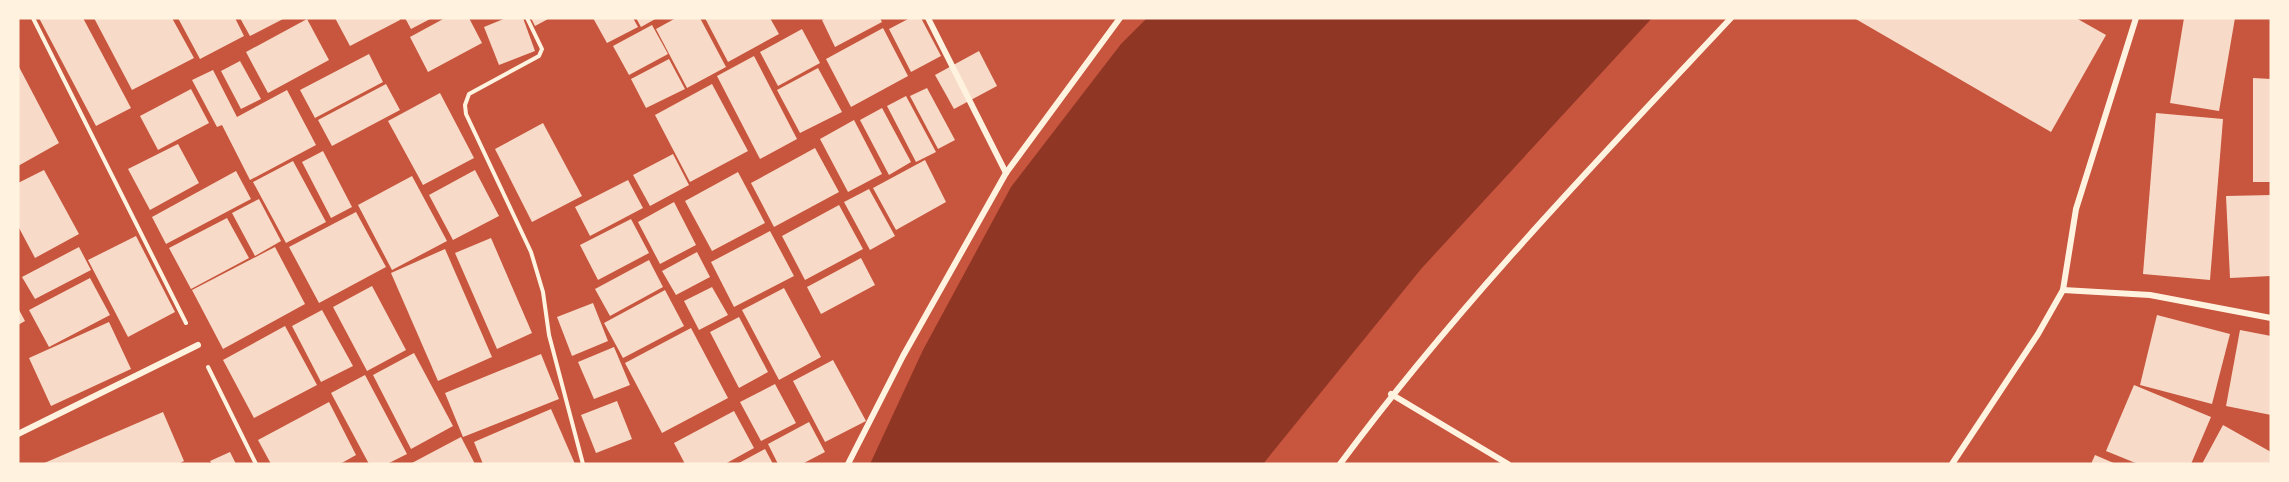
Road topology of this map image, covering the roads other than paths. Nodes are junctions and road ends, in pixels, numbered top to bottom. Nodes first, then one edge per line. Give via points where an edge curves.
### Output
1 (928, 18) edge
2 (1120, 18) edge
3 (1731, 18) edge
4 (2136, 18) edge
5 (1006, 173) junction
6 (2063, 290) junction
7 (2271, 318) edge
8 (198, 345) road end
9 (1392, 394) junction
10 (18, 434) edge
11 (848, 464) edge
12 (1340, 464) edge
13 (1508, 464) edge
14 (1952, 464) edge

1 - 5 street
2 - 5 street
3 - 9 street via 1496,272
4 - 6 street via 2076,208
5 - 11 street via 903,356
6 - 7 street via 2150,295
6 - 14 street
8 - 10 street
9 - 12 street
9 - 13 street

